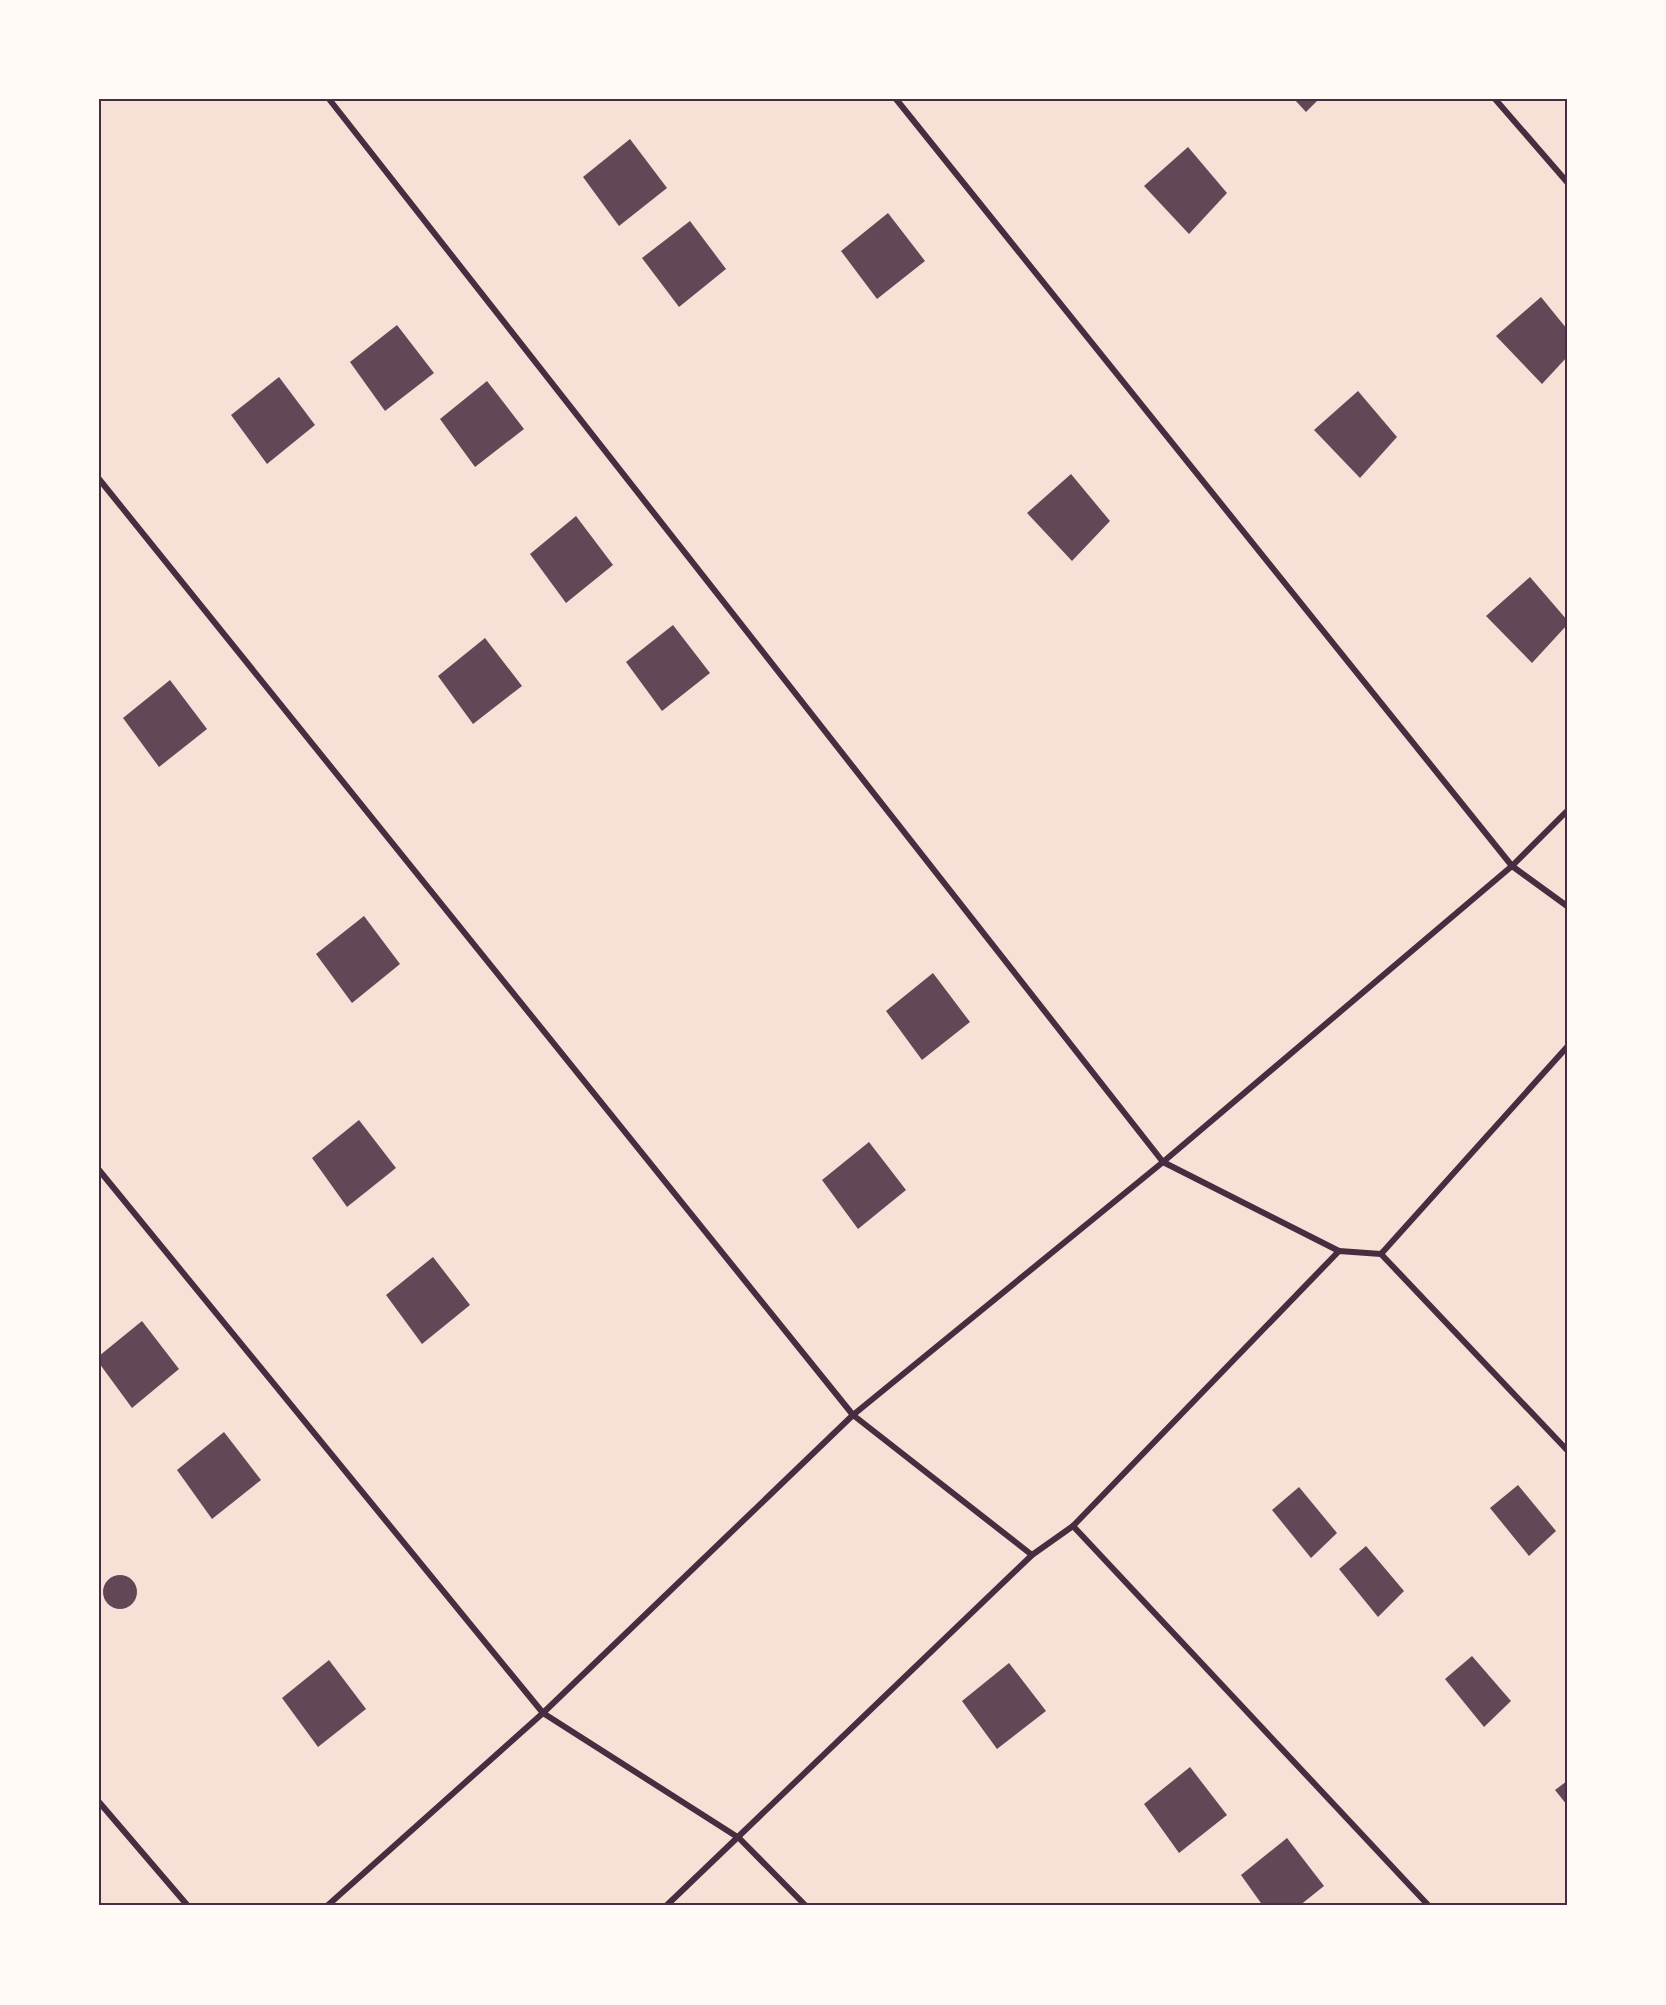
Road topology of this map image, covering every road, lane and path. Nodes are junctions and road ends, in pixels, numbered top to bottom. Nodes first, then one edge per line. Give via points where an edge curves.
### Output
1 (329, 99) edge
2 (897, 99) edge
3 (1495, 99) edge
4 (1567, 182) edge
5 (99, 479) edge
6 (1567, 811) edge
7 (1512, 866) junction
8 (1567, 906) edge
9 (1567, 1047) edge
10 (1163, 1162) junction
11 (99, 1170) edge
12 (1339, 1251) junction
13 (1381, 1254) junction
14 (853, 1415) junction
15 (1567, 1450) edge
16 (1073, 1526) junction
17 (1032, 1555) junction
18 (543, 1713) junction
19 (99, 1802) edge
20 (739, 1838) junction
21 (188, 1906) edge
22 (327, 1906) edge
23 (666, 1906) edge
24 (806, 1906) edge
25 (1429, 1906) edge

1 - 10 street
2 - 7 street
3 - 4 street
5 - 14 street
6 - 7 street
7 - 8 street
7 - 10 street
9 - 13 street
10 - 12 street
10 - 14 street
11 - 18 street
12 - 13 street
12 - 16 street
13 - 15 street
14 - 17 street
14 - 18 street
16 - 17 street
16 - 25 street
17 - 20 street
18 - 20 street
18 - 22 street
19 - 21 street
20 - 23 street
20 - 24 street

